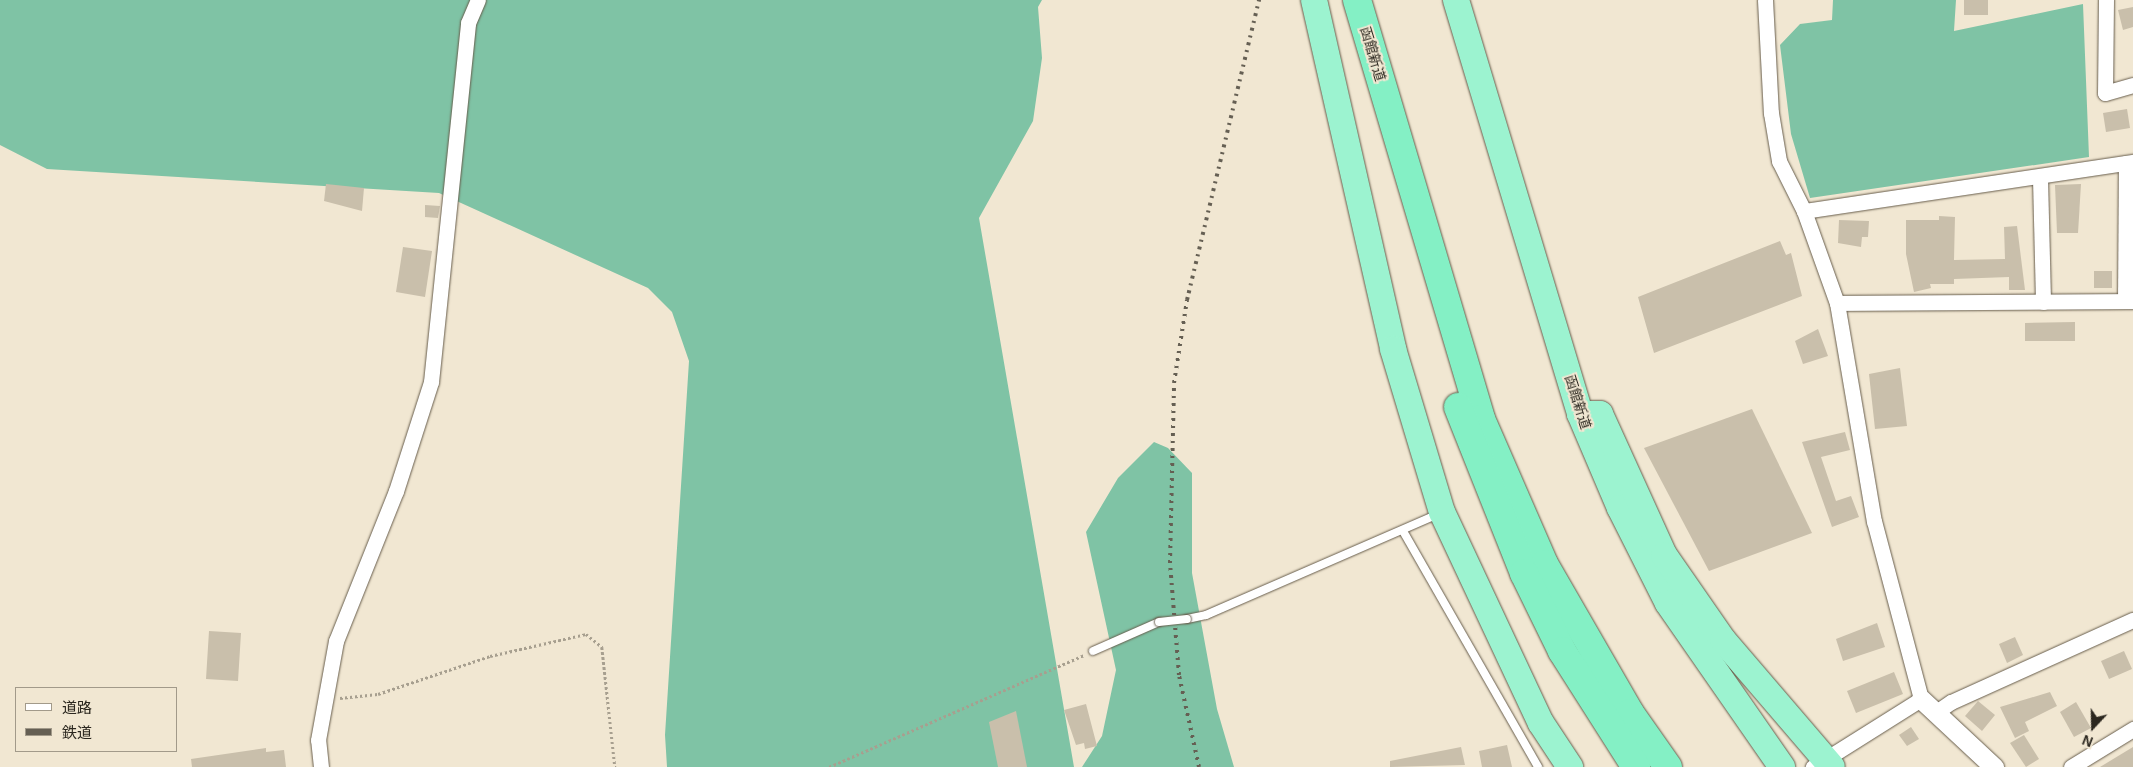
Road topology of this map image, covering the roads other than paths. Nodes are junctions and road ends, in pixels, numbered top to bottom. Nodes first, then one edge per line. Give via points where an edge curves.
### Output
1 (478, 0) edge
2 (1314, 0) edge
3 (1356, 0) edge
4 (1456, 0) edge
5 (1764, 0) edge
6 (2106, 0) edge
7 (2133, 85) edge
8 (2130, 162) edge
9 (2040, 178) junction
10 (1804, 211) junction
11 (2129, 301) edge
12 (2043, 302) junction
13 (1837, 303) junction
14 (1580, 414) junction
15 (1442, 512) junction
16 (1403, 531) junction
17 (2133, 620) edge
18 (1093, 651) road end
19 (1921, 698) junction
20 (1935, 714) junction
21 (2133, 729) edge
22 (1824, 765) edge
23 (321, 767) edge
24 (1538, 767) edge
25 (1570, 767) edge
26 (1636, 767) edge
27 (1668, 767) edge
28 (1782, 767) edge
29 (1994, 767) edge
30 (2071, 767) edge

1 - 23 street via 468,23 431,382 396,491 336,641 318,740
2 - 15 highway via 1393,349
3 - 26 highway, 函館新道 via 1464,426 1524,573 1562,651
3 - 27 highway, 函館新道 via 1481,419 1544,564 1630,714
4 - 14 highway, 函館新道
5 - 10 street via 1771,113 1779,161
6 - 7 street via 2105,93
8 - 9 street
8 - 11 street
9 - 10 street
9 - 12 street
10 - 13 street
11 - 12 street
12 - 13 street
13 - 19 street via 1874,521
14 - 22 highway via 1600,414 1664,555 1723,640
14 - 28 highway, 函館新道 via 1620,508 1668,603
15 - 16 lane
15 - 25 highway via 1541,723
16 - 18 lane, bridge via 1206,615 1159,622
16 - 24 lane
17 - 20 street via 1951,702
19 - 20 street
19 - 22 street
20 - 29 street
21 - 30 street

